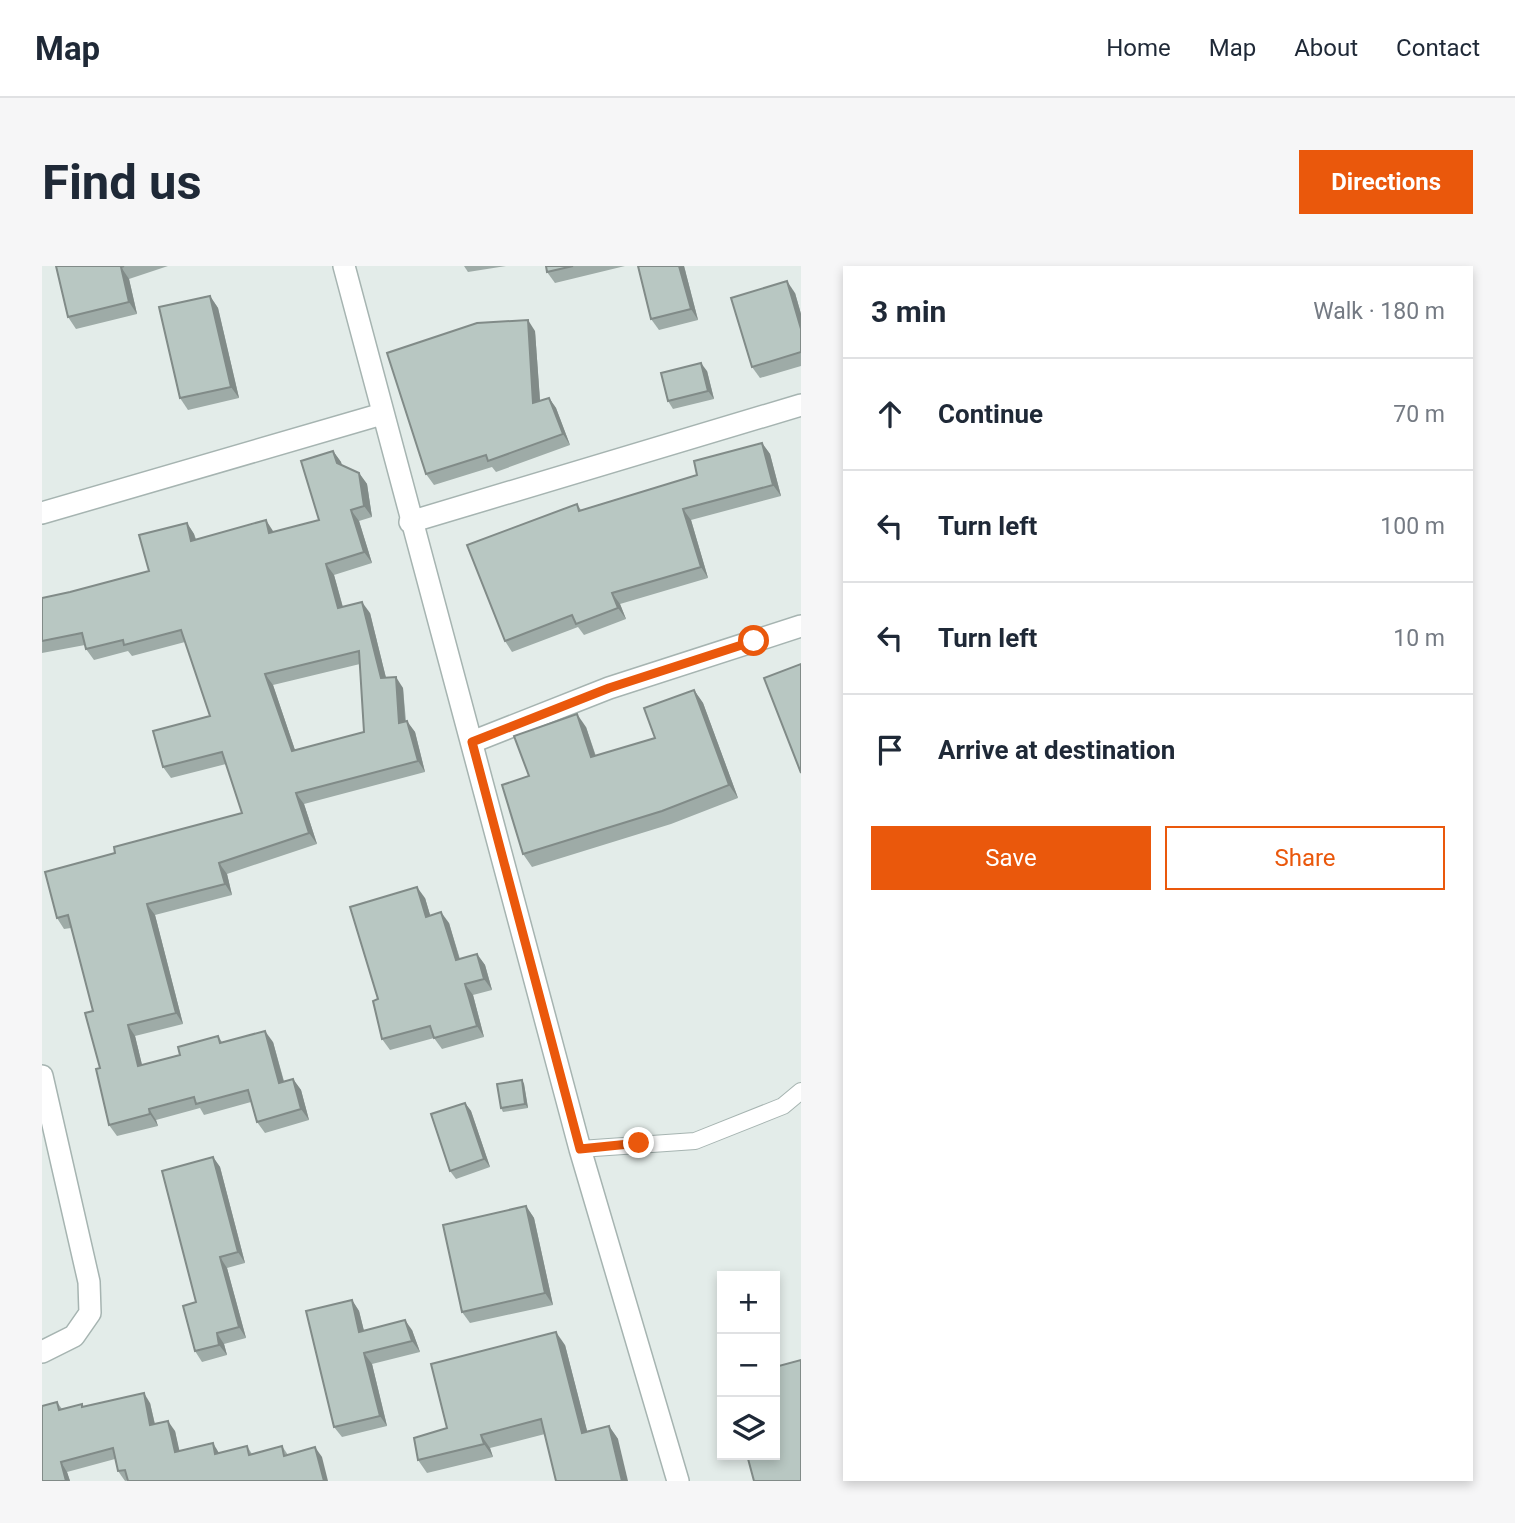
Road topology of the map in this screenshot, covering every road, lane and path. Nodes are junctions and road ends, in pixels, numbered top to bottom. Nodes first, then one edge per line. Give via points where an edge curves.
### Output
1 (344, 266) edge
2 (801, 405) edge
3 (382, 414) junction
4 (42, 513) edge
5 (410, 522) junction
6 (801, 626) edge
7 (472, 742) junction
8 (42, 1076) edge
9 (801, 1091) edge
10 (580, 1149) junction
11 (42, 1352) edge
12 (678, 1481) edge

1 - 3 street
2 - 5 street
3 - 4 street
3 - 5 street
5 - 7 street
6 - 7 street via 609,688
7 - 10 street
8 - 11 street via 89,1282 90,1313 74,1336
9 - 10 lane via 783,1106 695,1141
10 - 12 street

